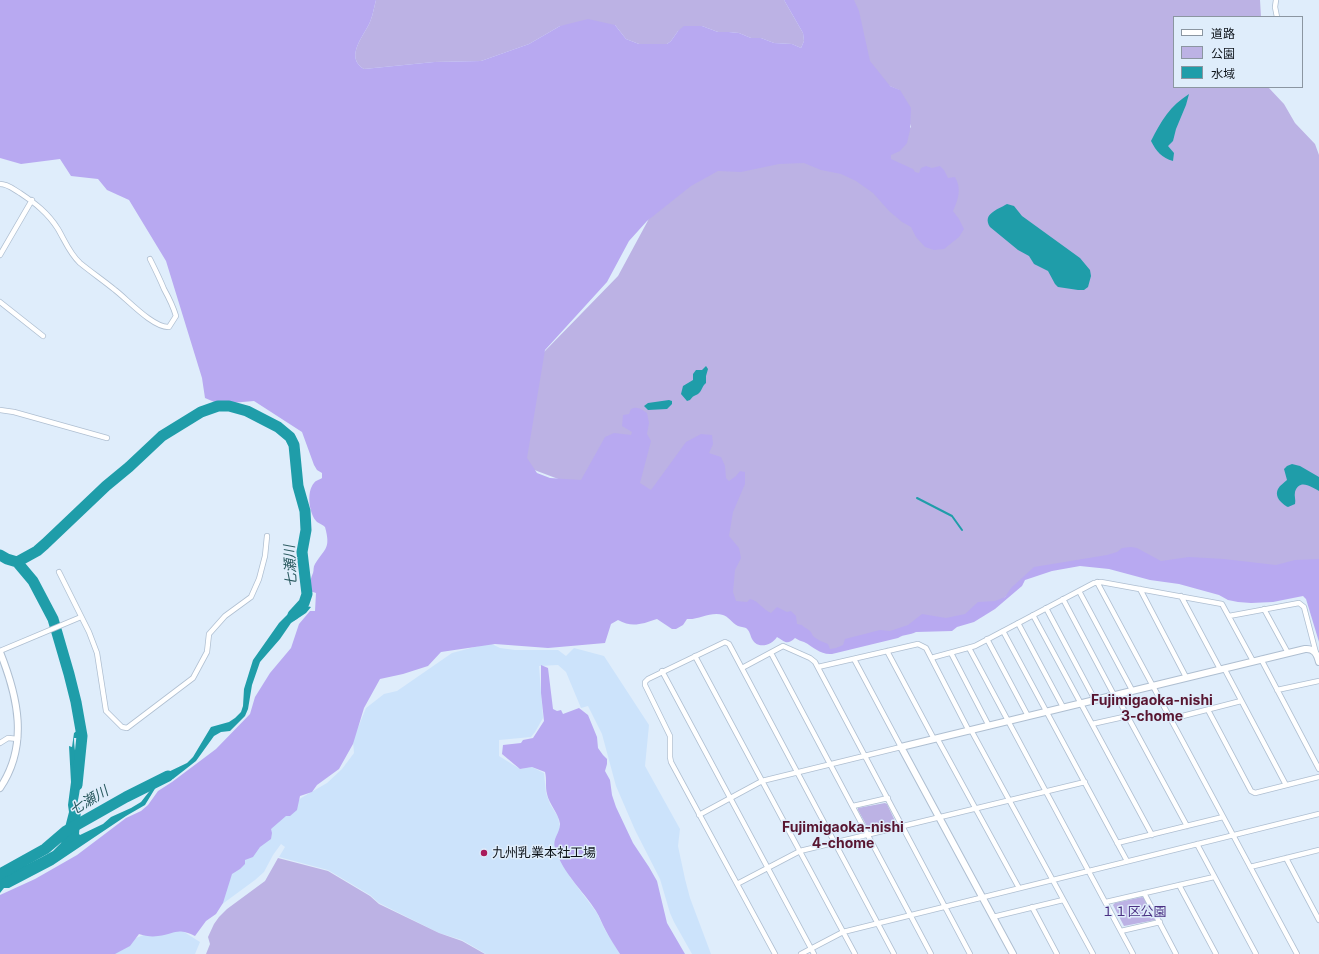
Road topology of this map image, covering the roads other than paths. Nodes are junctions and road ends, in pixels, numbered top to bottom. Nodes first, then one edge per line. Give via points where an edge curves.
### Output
1 (1276, 0) edge
2 (1277, 16) edge
3 (0, 184) edge
4 (32, 200) junction
5 (0, 255) edge
6 (150, 260) dead end
7 (0, 302) edge
8 (43, 336) dead end
9 (0, 410) edge
10 (107, 438) dead end
11 (266, 536) dead end
12 (59, 572) dead end
13 (1097, 582) junction
14 (1140, 588) junction
15 (1079, 591) junction
16 (1181, 596) junction
17 (1063, 599) junction
18 (1046, 608) junction
19 (1264, 609) junction
20 (1033, 615) junction
21 (1229, 616) junction
22 (82, 617) junction
23 (1018, 623) junction
24 (1002, 631) junction
25 (987, 640) junction
26 (969, 648) junction
27 (887, 651) junction
28 (0, 652) edge
29 (771, 653) junction
30 (951, 653) junction
31 (1288, 653) junction
32 (695, 656) junction
33 (931, 658) junction
34 (854, 659) junction
35 (1318, 659) edge
36 (1261, 660) junction
37 (1253, 661) junction
38 (2, 663) edge
39 (742, 668) junction
40 (818, 668) junction
41 (1222, 669) junction
42 (662, 672) junction
43 (1186, 677) junction
44 (1319, 681) edge
45 (1152, 685) junction
46 (1132, 690) junction
47 (1277, 690) junction
48 (1115, 695) junction
49 (1095, 700) junction
50 (1242, 702) junction
51 (1080, 703) junction
52 (1063, 707) junction
53 (1208, 710) junction
54 (1046, 712) junction
55 (1028, 716) junction
56 (1128, 716) junction
57 (1171, 720) junction
58 (1009, 721) junction
59 (1092, 724) junction
60 (989, 726) junction
61 (970, 730) junction
62 (18, 739) junction
63 (936, 739) junction
64 (0, 744) edge
65 (902, 747) junction
66 (866, 756) junction
67 (830, 764) junction
68 (1319, 769) edge
69 (797, 773) junction
70 (1319, 777) edge
71 (762, 781) junction
72 (1085, 782) junction
73 (1286, 785) junction
74 (0, 788) edge
75 (1046, 791) junction
76 (730, 798) junction
77 (888, 798) junction
78 (1009, 800) junction
79 (852, 806) junction
80 (975, 808) junction
81 (1319, 814) edge
82 (700, 815) junction
83 (939, 817) junction
84 (1223, 817) junction
85 (902, 826) junction
86 (1187, 826) junction
87 (867, 835) junction
88 (1152, 835) junction
89 (1233, 835) junction
90 (834, 843) junction
91 (1117, 843) junction
92 (1197, 844) junction
93 (1319, 850) edge
94 (800, 851) junction
95 (1286, 858) junction
96 (1127, 861) junction
97 (1250, 867) junction
98 (768, 868) junction
99 (1089, 871) junction
100 (1214, 876) junction
101 (1052, 880) junction
102 (737, 884) junction
103 (1179, 885) junction
104 (1019, 888) junction
105 (1144, 893) junction
106 (982, 897) junction
107 (1063, 900) junction
108 (1106, 902) junction
109 (945, 907) junction
110 (1032, 907) junction
111 (910, 915) junction
112 (993, 917) junction
113 (1319, 920) edge
114 (1160, 922) junction
115 (878, 923) junction
116 (1121, 931) junction
117 (843, 932) junction
118 (811, 949) junction
119 (775, 954) edge
120 (801, 954) edge
121 (814, 954) edge
122 (855, 954) edge
123 (894, 954) edge
124 (931, 954) edge
125 (970, 954) edge
126 (1013, 954) edge
127 (1057, 954) edge
128 (1093, 954) edge
129 (1133, 954) edge
130 (1176, 954) edge
131 (1216, 954) edge
132 (1256, 954) edge
133 (1295, 954) edge

1 - 2 street
3 - 4 street via 7,185
4 - 5 street
4 - 6 street via 50,218 75,259 155,322 169,327 176,316 160,276
7 - 8 street
9 - 10 street
11 - 22 street via 265,556 251,597 225,616 209,634 207,652 193,678 127,728 122,727 106,711 97,653
12 - 22 street
13 - 14 street
13 - 15 street
13 - 45 street
14 - 16 street
14 - 43 street
15 - 17 street
15 - 46 street
16 - 21 street via 1222,604
16 - 41 street
17 - 18 street
17 - 48 street
18 - 20 street
18 - 49 street
19 - 21 street
19 - 31 street
19 - 35 street via 1302,604
20 - 23 street
20 - 51 street
21 - 37 street
22 - 28 street
23 - 24 street
23 - 52 street
24 - 25 street
24 - 54 street
25 - 26 street
25 - 55 street
26 - 30 street
26 - 58 street
27 - 33 street via 918,644 926,648
27 - 34 street
27 - 63 street
28 - 38 street
29 - 39 street
29 - 40 street via 783,646 810,658
29 - 67 street
30 - 33 street
30 - 60 street
31 - 35 street via 1308,649 1314,651
31 - 36 street
32 - 39 street via 725,642 729,644
32 - 42 street
32 - 71 street
33 - 61 street
34 - 40 street
34 - 65 street
36 - 37 street
36 - 47 street
37 - 41 street
38 - 62 street via 18,713
39 - 69 street
40 - 66 street
41 - 43 street
41 - 50 street
42 - 76 street
42 - 82 street via 646,680 645,685 670,736 671,762
43 - 45 street
44 - 47 street
45 - 46 street
45 - 57 street
46 - 48 street
47 - 68 street
48 - 49 street
48 - 56 street
49 - 51 street
50 - 53 street
50 - 73 street
51 - 52 street
51 - 59 street
52 - 54 street
53 - 57 street
53 - 73 street via 1251,791 1255,793
54 - 55 street
54 - 72 street
55 - 58 street
56 - 59 street
56 - 86 street
57 - 84 street
58 - 60 street
58 - 75 street
59 - 88 street
60 - 61 street
61 - 63 street
61 - 78 street
62 - 64 street via 8,738
62 - 74 street via 13,763
63 - 65 street
63 - 80 street
65 - 66 street
65 - 83 street
66 - 67 street
66 - 77 street
67 - 69 street
67 - 79 street
69 - 71 street
69 - 90 street
70 - 73 street
71 - 76 street
71 - 94 street
72 - 75 street
72 - 91 street
75 - 78 street
75 - 99 street
76 - 82 street
76 - 98 street
77 - 79 street
77 - 85 street
78 - 80 street
78 - 101 street
79 - 87 street
80 - 83 street
80 - 104 street
81 - 89 street
82 - 102 street
83 - 85 street
83 - 106 street
84 - 86 street
84 - 89 street
85 - 87 street
85 - 109 street
86 - 88 street
87 - 90 street
87 - 111 street
88 - 91 street
89 - 92 street
89 - 97 street
90 - 94 street
90 - 115 street
91 - 96 street
92 - 96 street
92 - 100 street
93 - 95 street
94 - 98 street
94 - 117 street
95 - 97 street
95 - 113 street
96 - 99 street
97 - 133 street
98 - 102 street
98 - 118 street
99 - 101 street
99 - 108 street
100 - 103 street
100 - 132 street
101 - 104 street
101 - 107 street
102 - 119 street
103 - 105 street
103 - 131 street
104 - 106 street
105 - 108 street
105 - 114 street
106 - 109 street
106 - 112 street
107 - 110 street
107 - 128 street
108 - 116 street
109 - 111 street
109 - 125 street
110 - 112 street
110 - 127 street
111 - 115 street
111 - 124 street
112 - 126 street
114 - 116 street
114 - 130 street
115 - 117 street
115 - 123 street
116 - 129 street
117 - 118 street
117 - 122 street
118 - 120 street
118 - 121 street

